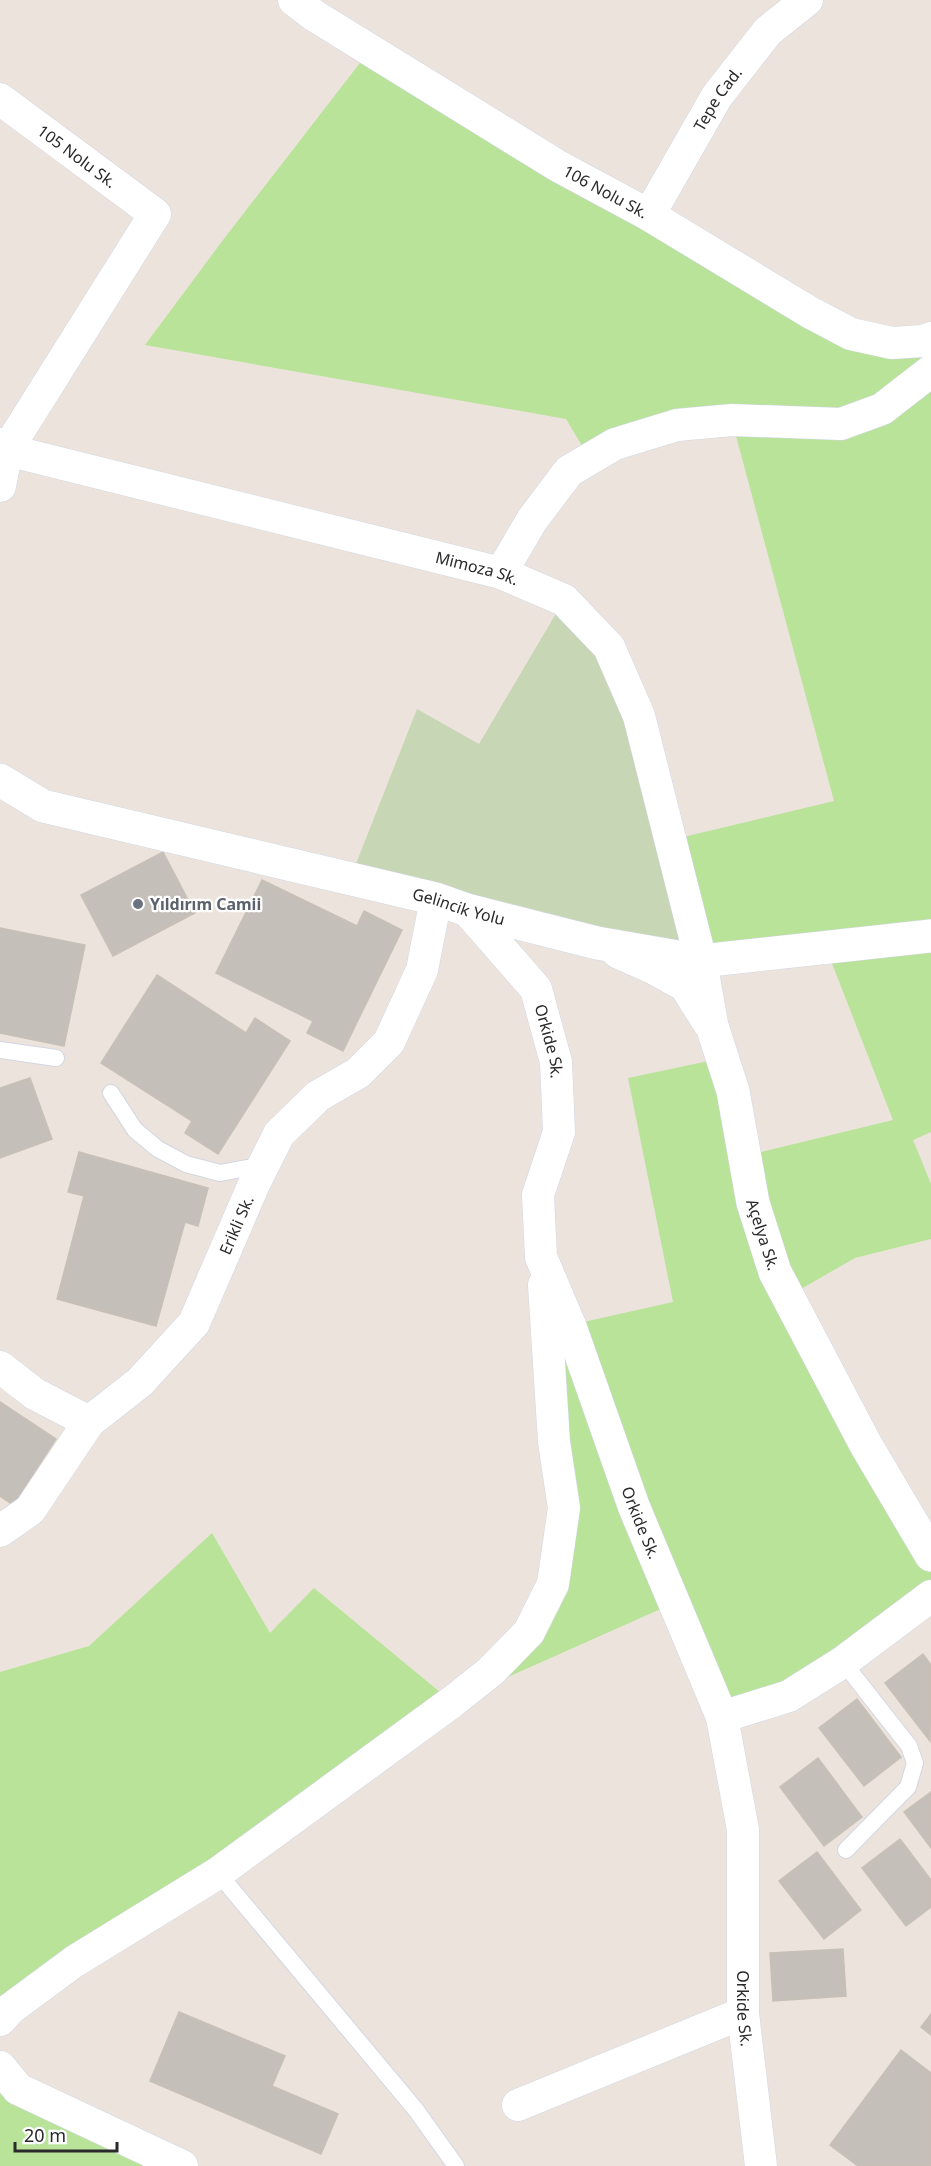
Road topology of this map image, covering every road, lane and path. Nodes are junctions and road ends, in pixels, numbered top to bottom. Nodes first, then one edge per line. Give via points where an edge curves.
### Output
1 (294, 0) edge
2 (807, 0) edge
3 (0, 99) edge
4 (649, 216) junction
5 (931, 338) edge
6 (931, 371) edge
7 (3, 447) edge
8 (0, 486) edge
9 (501, 573) junction
10 (0, 780) edge
11 (436, 899) junction
12 (467, 910) junction
13 (931, 936) edge
14 (597, 943) junction
15 (701, 961) junction
16 (713, 1029) junction
17 (0, 1050) edge
18 (56, 1058) dead end
19 (111, 1093) dead end
20 (264, 1165) junction
21 (541, 1257) junction
22 (0, 1368) edge
23 (89, 1422) junction
24 (0, 1531) edge
25 (931, 1555) edge
26 (931, 1596) edge
27 (843, 1662) junction
28 (722, 1717) junction
29 (846, 1850) dead end
30 (218, 1873) junction
31 (743, 2013) junction
32 (0, 2020) edge
33 (0, 2067) edge
34 (518, 2105) dead end
35 (182, 2166) edge
36 (456, 2166) edge
37 (761, 2166) edge

1 - 4 street, 106 Nolu Sk. via 549,160
2 - 4 street, Tepe Cad. via 768,31 717,96
3 - 7 street, 105 Nolu Sk. via 155,214
4 - 5 street, 106 Nolu Sk. via 851,334 892,343
6 - 9 street via 882,409 841,424 732,420 677,425 615,444 569,471 532,520
7 - 8 street
7 - 9 street, Mimoza Sk.
9 - 15 street, Mimoza Sk. via 564,600 609,647 639,716
10 - 11 main road, Gelincik Yolu via 43,806
11 - 12 main road, Gelincik Yolu
11 - 20 street, Erikli Sk. via 422,970 389,1042 358,1073 318,1096 279,1134
12 - 14 main road, Gelincik Yolu
12 - 21 street, Orkide Sk. via 536,989 556,1062 559,1132 538,1195
13 - 15 main road, Gelincik Yolu
14 - 15 main road, Gelincik Yolu
14 - 16 main road, Açelya Sk. via 686,985
15 - 16 street, Mimoza Sk.
16 - 25 main road, Açelya Sk. via 733,1091 753,1203 775,1272 866,1445
17 - 18 lane
19 - 20 lane via 135,1130 158,1149 186,1164 220,1173
20 - 23 street, Erikli Sk. via 194,1323 140,1382
21 - 28 street, Orkide Sk. via 570,1325 634,1507
21 - 30 street via 554,1442 564,1508 554,1584 529,1632 452,1702
22 - 23 street via 35,1394
23 - 24 street, Erikli Sk. via 30,1510
26 - 27 street
27 - 28 street via 789,1696
27 - 29 lane via 909,1746 915,1763 908,1788
28 - 31 street, Orkide Sk. via 743,1830
30 - 32 street via 75,1961
30 - 36 lane via 416,2110
31 - 34 street
31 - 37 street, Orkide Sk.
33 - 35 street via 18,2089

